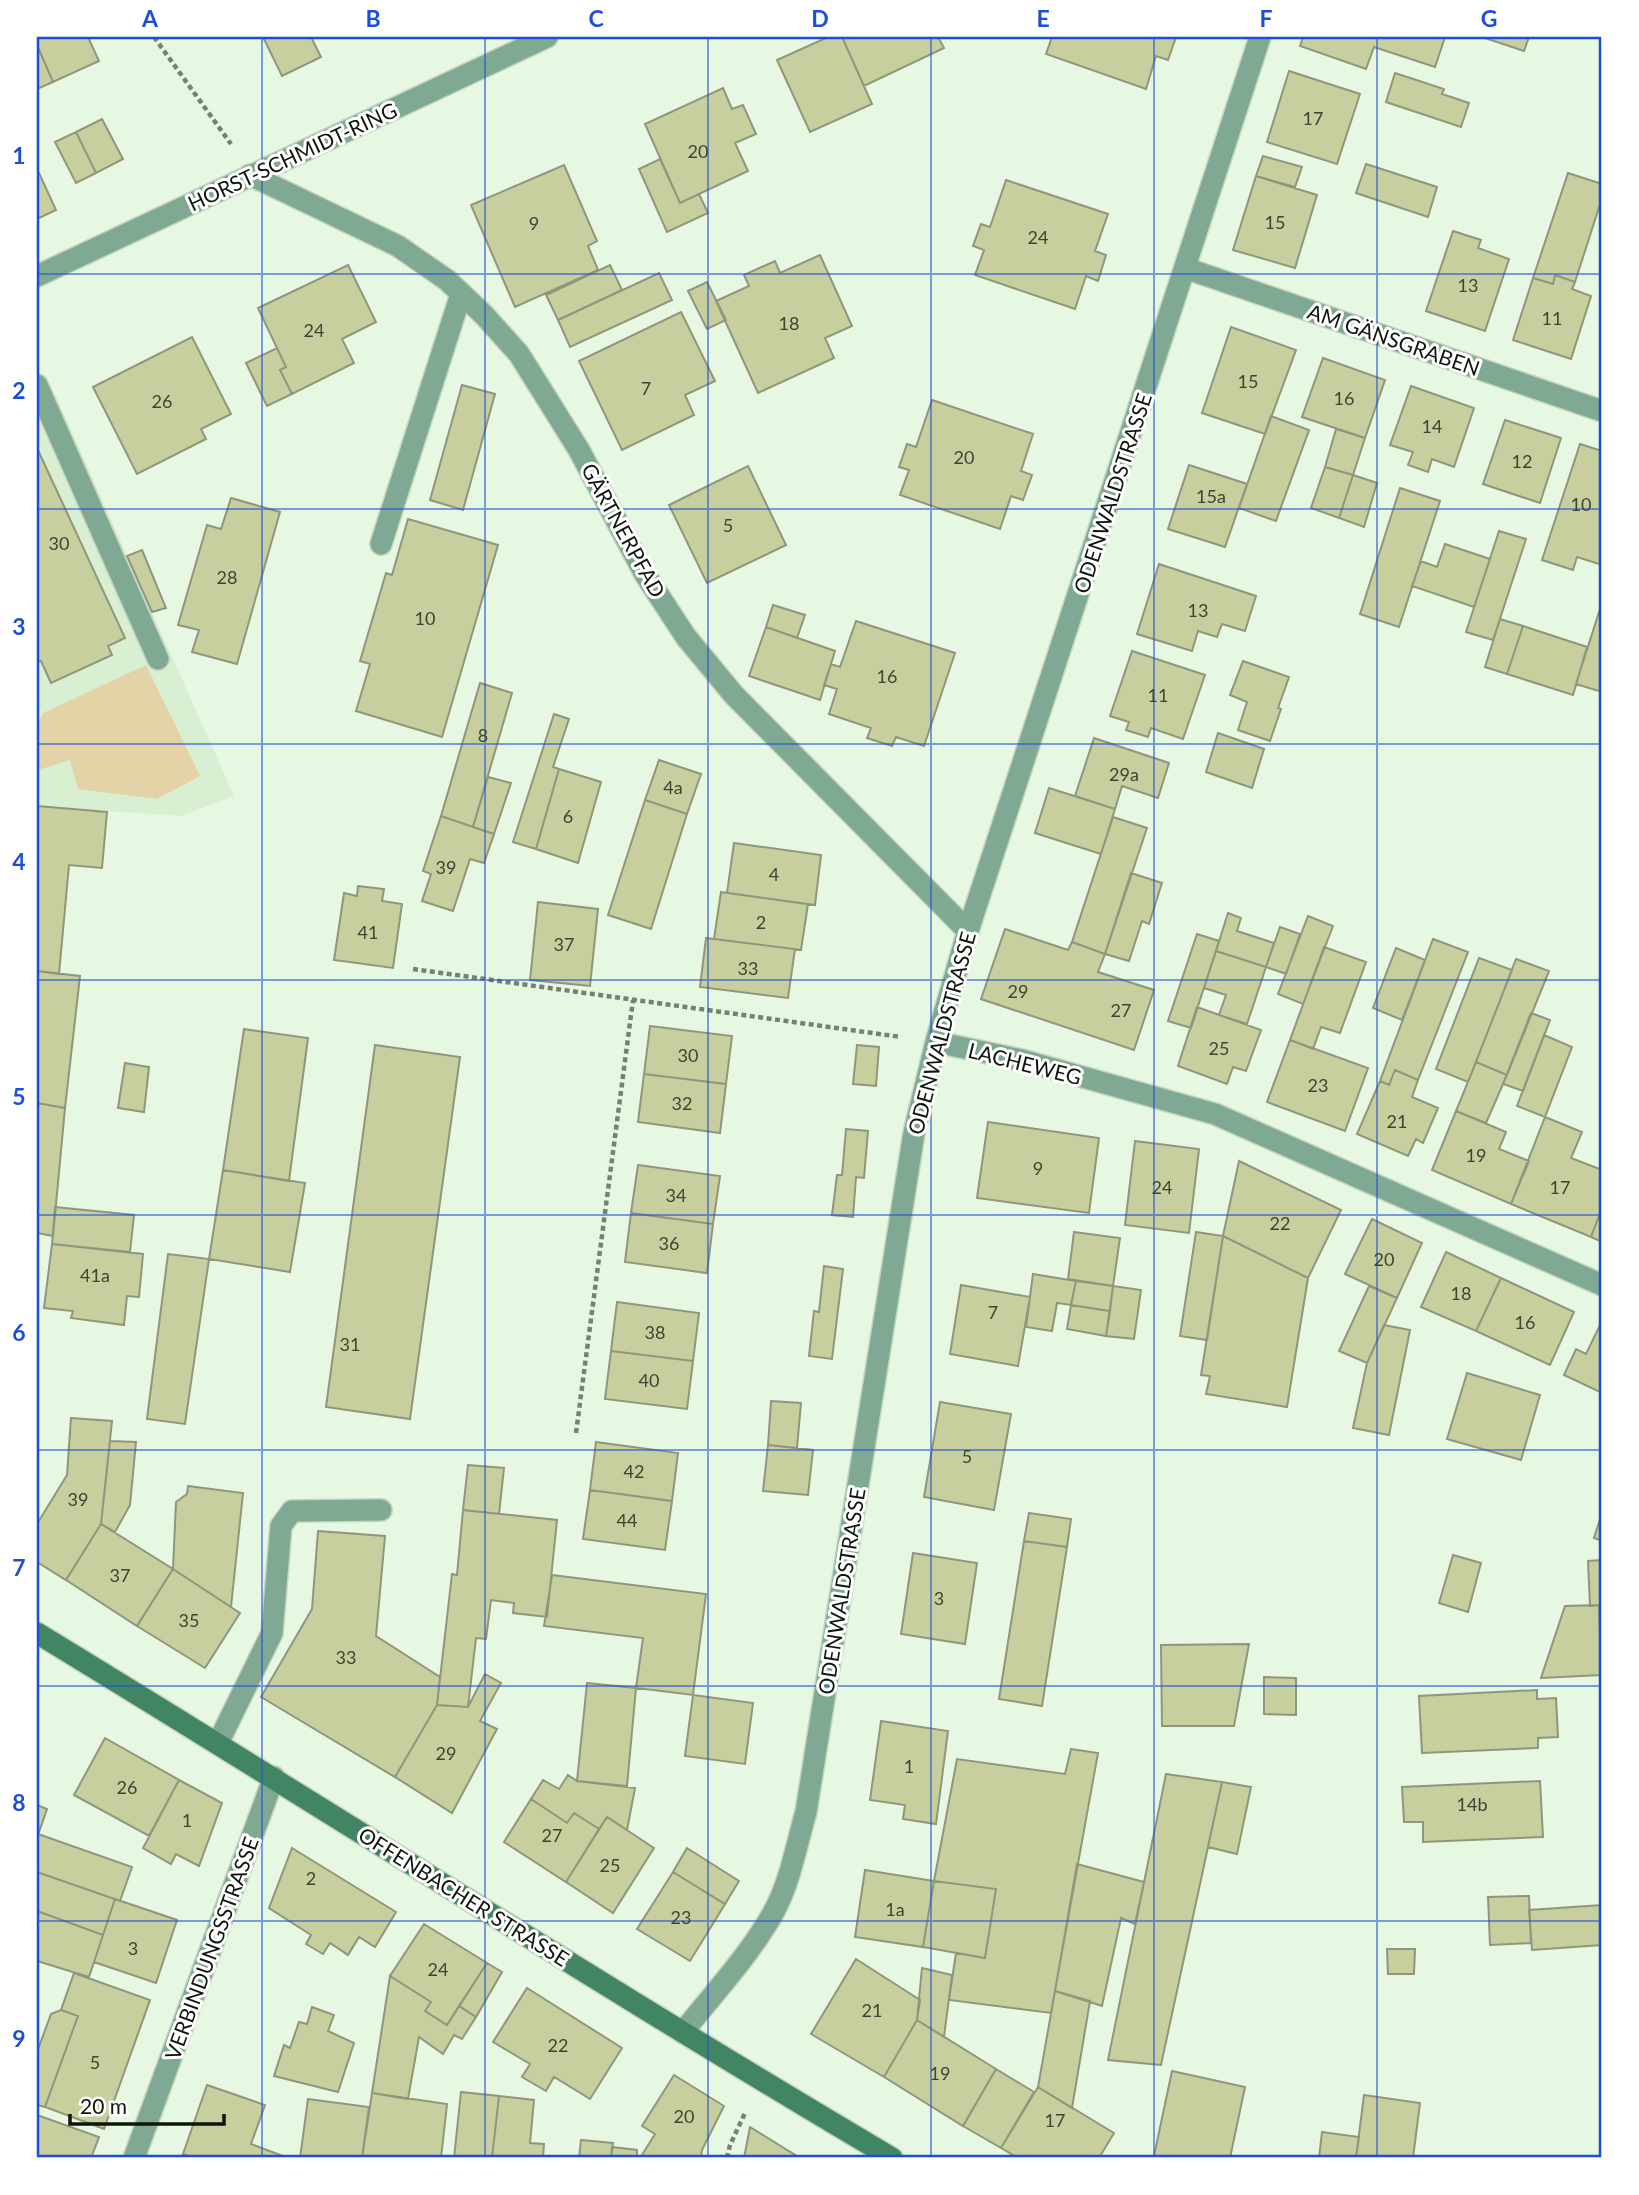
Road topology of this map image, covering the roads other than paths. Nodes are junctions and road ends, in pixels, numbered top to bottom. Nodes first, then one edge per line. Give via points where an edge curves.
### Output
1 (547, 37) edge
2 (1260, 37) edge
3 (250, 176) junction
4 (1185, 268) junction
5 (37, 276) edge
6 (461, 295) junction
7 (37, 385) edge
8 (1602, 411) edge
9 (381, 544) dead end
10 (158, 659) dead end
11 (968, 931) junction
12 (936, 1042) junction
13 (1602, 1285) edge
14 (381, 1510) dead end
15 (37, 1633) edge
16 (218, 1743) junction
17 (274, 1777) junction
18 (683, 2032) junction
19 (134, 2158) edge
20 (892, 2158) edge

1 - 3 street, HORST-SCHMIDT-RING
2 - 4 street, ODENWALDSTRASSE
3 - 5 street, HORST-SCHMIDT-RING
3 - 6 street, GÄRTNERPFAD via 398,246
4 - 8 street, AM GÄNSGRABEN
4 - 11 street, ODENWALDSTRASSE
6 - 9 street
6 - 11 street, GÄRTNERPFAD via 519,354 686,637 734,695
7 - 10 street
11 - 12 street, ODENWALDSTRASSE
12 - 13 street, LACHEWEG via 1022,1060 1214,1114
12 - 18 street, ODENWALDSTRASSE via 914,1133 806,1812 773,1914
14 - 16 street via 292,1511 281,1526 272,1633
15 - 16 street, OFFENBACHER STRASSE
16 - 17 street, OFFENBACHER STRASSE
17 - 18 street, OFFENBACHER STRASSE
17 - 19 street, VERBINDUNGSSTRASSE
18 - 20 street, OFFENBACHER STRASSE

